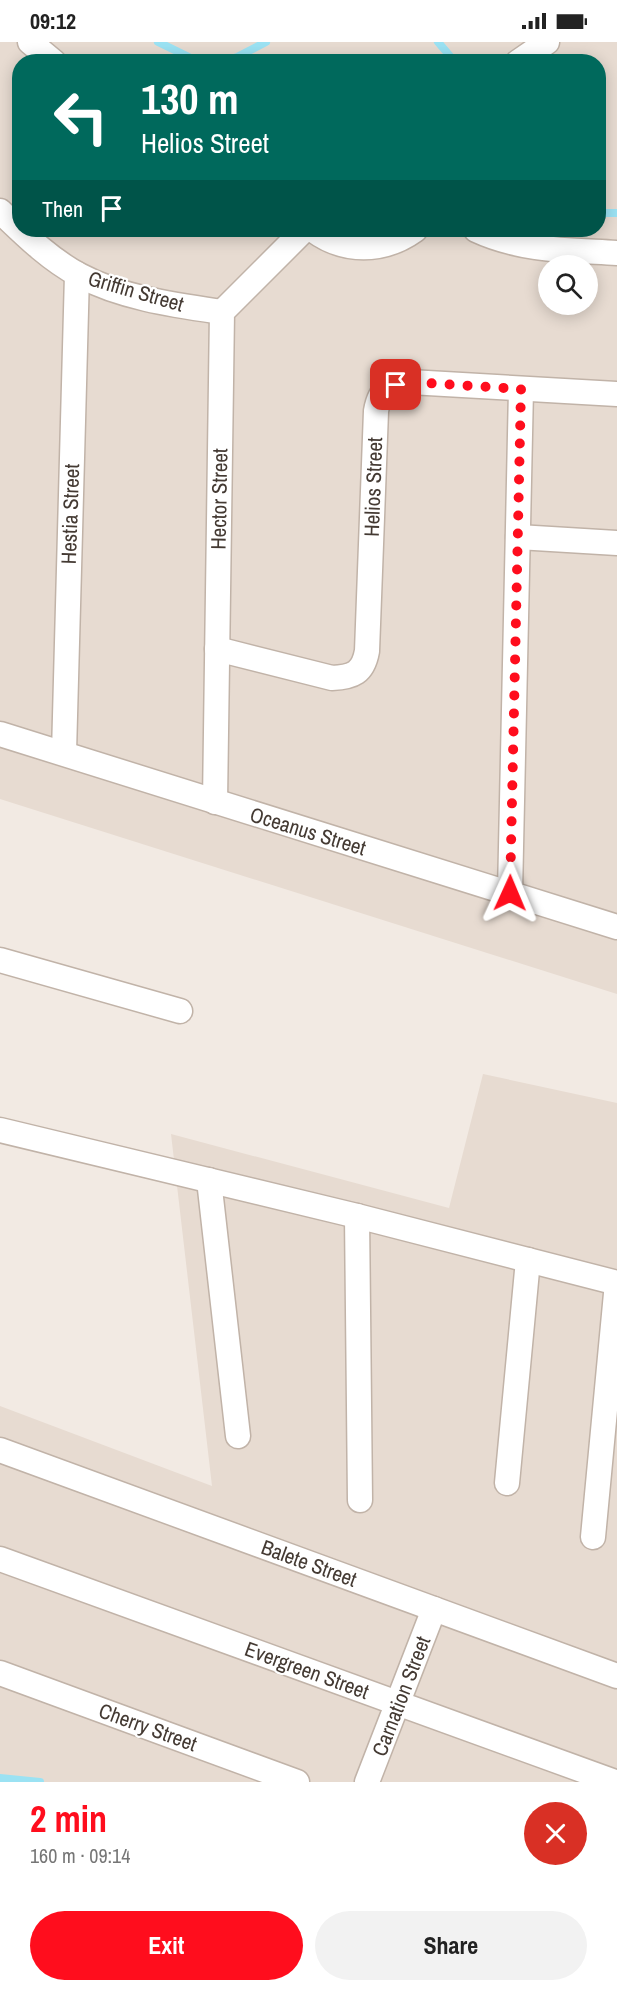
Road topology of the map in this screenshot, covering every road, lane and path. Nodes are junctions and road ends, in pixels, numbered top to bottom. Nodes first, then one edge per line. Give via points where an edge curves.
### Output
1 (30, 42) edge
2 (547, 42) edge
3 (44, 54) edge
4 (530, 54) edge
5 (0, 211) edge
6 (12, 222) edge
7 (28, 237) edge
8 (297, 237) edge
9 (325, 237) edge
10 (403, 237) edge
11 (493, 237) edge
12 (617, 253) edge
13 (77, 274) junction
14 (222, 312) junction
15 (521, 389) junction
16 (617, 394) edge
17 (518, 537) junction
18 (617, 543) edge
19 (217, 649) junction
20 (0, 734) edge
21 (64, 753) junction
22 (215, 802) junction
23 (510, 893) junction
24 (617, 927) edge
25 (0, 960) edge
26 (180, 1011) dead end
27 (0, 1130) edge
28 (209, 1180) junction
29 (357, 1216) junction
30 (528, 1260) junction
31 (617, 1283) edge
32 (238, 1436) dead end
33 (0, 1450) edge
34 (507, 1483) dead end
35 (360, 1500) dead end
36 (593, 1537) dead end
37 (0, 1559) edge
38 (434, 1609) junction
39 (0, 1673) edge
40 (617, 1676) edge
41 (398, 1703) junction
42 (297, 1782) edge
43 (368, 1782) edge
44 (615, 1782) edge

1 - 3 street
2 - 4 street
5 - 6 street, Griffin Street
7 - 13 street, Griffin Street
8 - 14 street
9 - 10 street via 336,243 368,248
11 - 12 street via 540,249
13 - 14 street, Griffin Street via 141,297
13 - 21 street, Hestia Street
14 - 19 street, Hector Street
15 - 16 street, Helios Street
15 - 17 street
15 - 19 street, Helios Street via 410,382 385,389 378,399 367,651 358,671 332,678
17 - 18 street
17 - 23 street
19 - 22 street, Hector Street
20 - 21 street, Oceanus Street
21 - 22 street, Oceanus Street
22 - 23 street, Oceanus Street
23 - 24 street, Oceanus Street
25 - 26 street
27 - 28 street
28 - 29 street
28 - 32 street
29 - 30 street
29 - 35 street
30 - 31 street
30 - 34 street
31 - 36 street
33 - 38 street, Balete Street
37 - 41 street, Evergreen Street
38 - 40 street, Balete Street
38 - 41 street, Carnation Street
39 - 42 street, Cherry Street
41 - 43 street, Carnation Street
41 - 44 street, Evergreen Street

